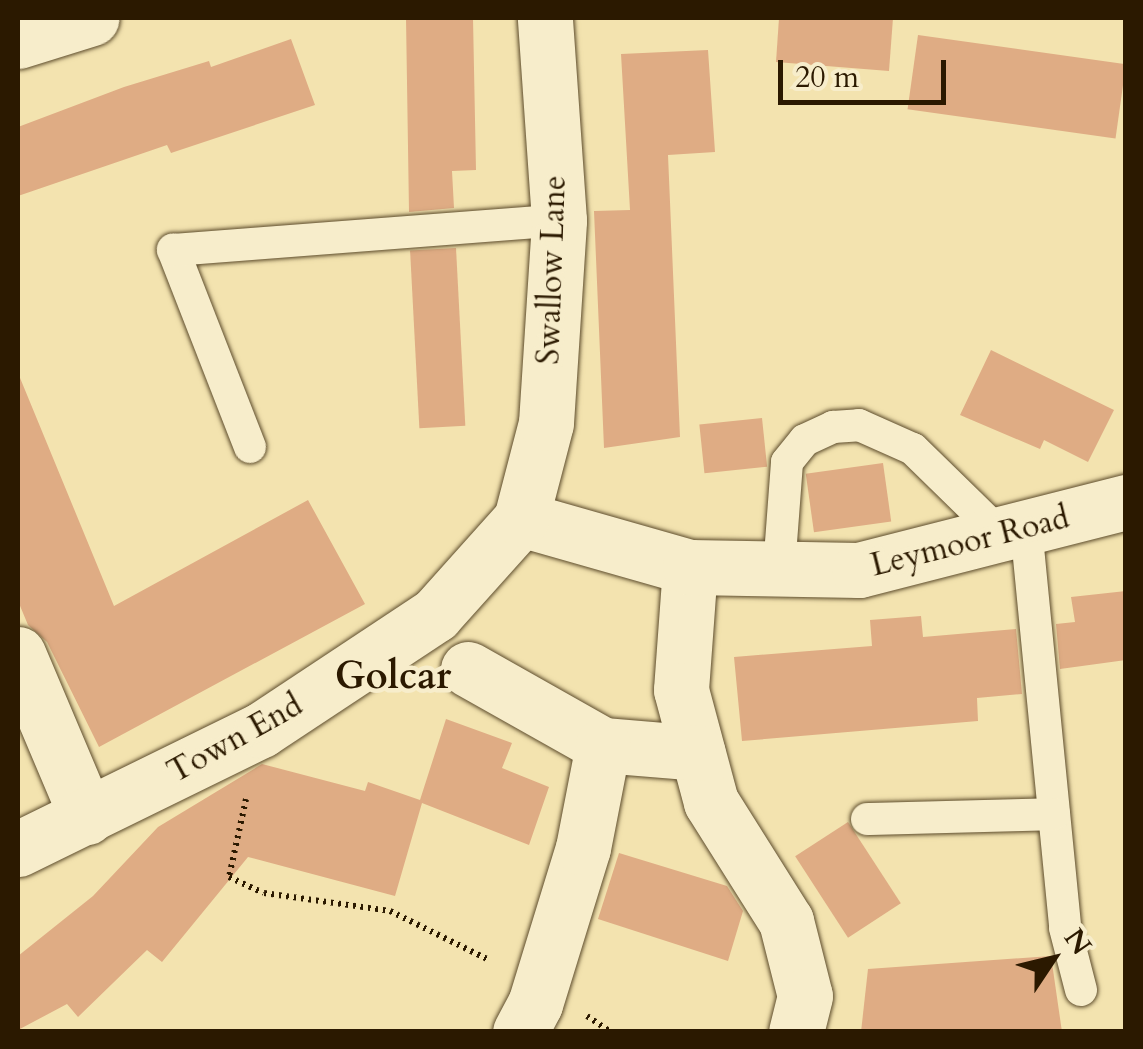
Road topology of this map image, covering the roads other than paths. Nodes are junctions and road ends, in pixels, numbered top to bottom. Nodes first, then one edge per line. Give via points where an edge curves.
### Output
1 (92, 18) edge
2 (545, 18) edge
3 (18, 41) edge
4 (560, 220) junction
5 (250, 447) dead end
6 (1126, 502) edge
7 (521, 519) junction
8 (1013, 531) junction
9 (690, 567) junction
10 (779, 569) junction
11 (18, 654) edge
12 (468, 669) dead end
13 (31, 725) edge
14 (603, 744) junction
15 (698, 752) junction
16 (1054, 814) junction
17 (87, 817) junction
18 (867, 819) dead end
19 (18, 849) edge
20 (1081, 990) dead end
21 (530, 1010) edge
22 (796, 1032) edge

1 - 3 street
2 - 4 street, Swallow Lane
4 - 5 lane via 174,250
4 - 7 street, Swallow Lane via 546,423
6 - 8 street, Leymoor Road
7 - 9 street, Leymoor Road
7 - 17 street, Town End via 435,615 260,730
8 - 10 street, Leymoor Road via 859,570
8 - 10 lane via 913,449 859,425 832,427 805,440 787,462
8 - 16 lane
9 - 10 street, Leymoor Road
9 - 15 street via 681,690
11 - 13 street
12 - 14 street
13 - 17 street
14 - 15 street
14 - 21 street via 584,848
15 - 22 street via 711,802 786,920 804,996
16 - 18 lane
16 - 20 lane via 1065,928
17 - 19 street, Town End

